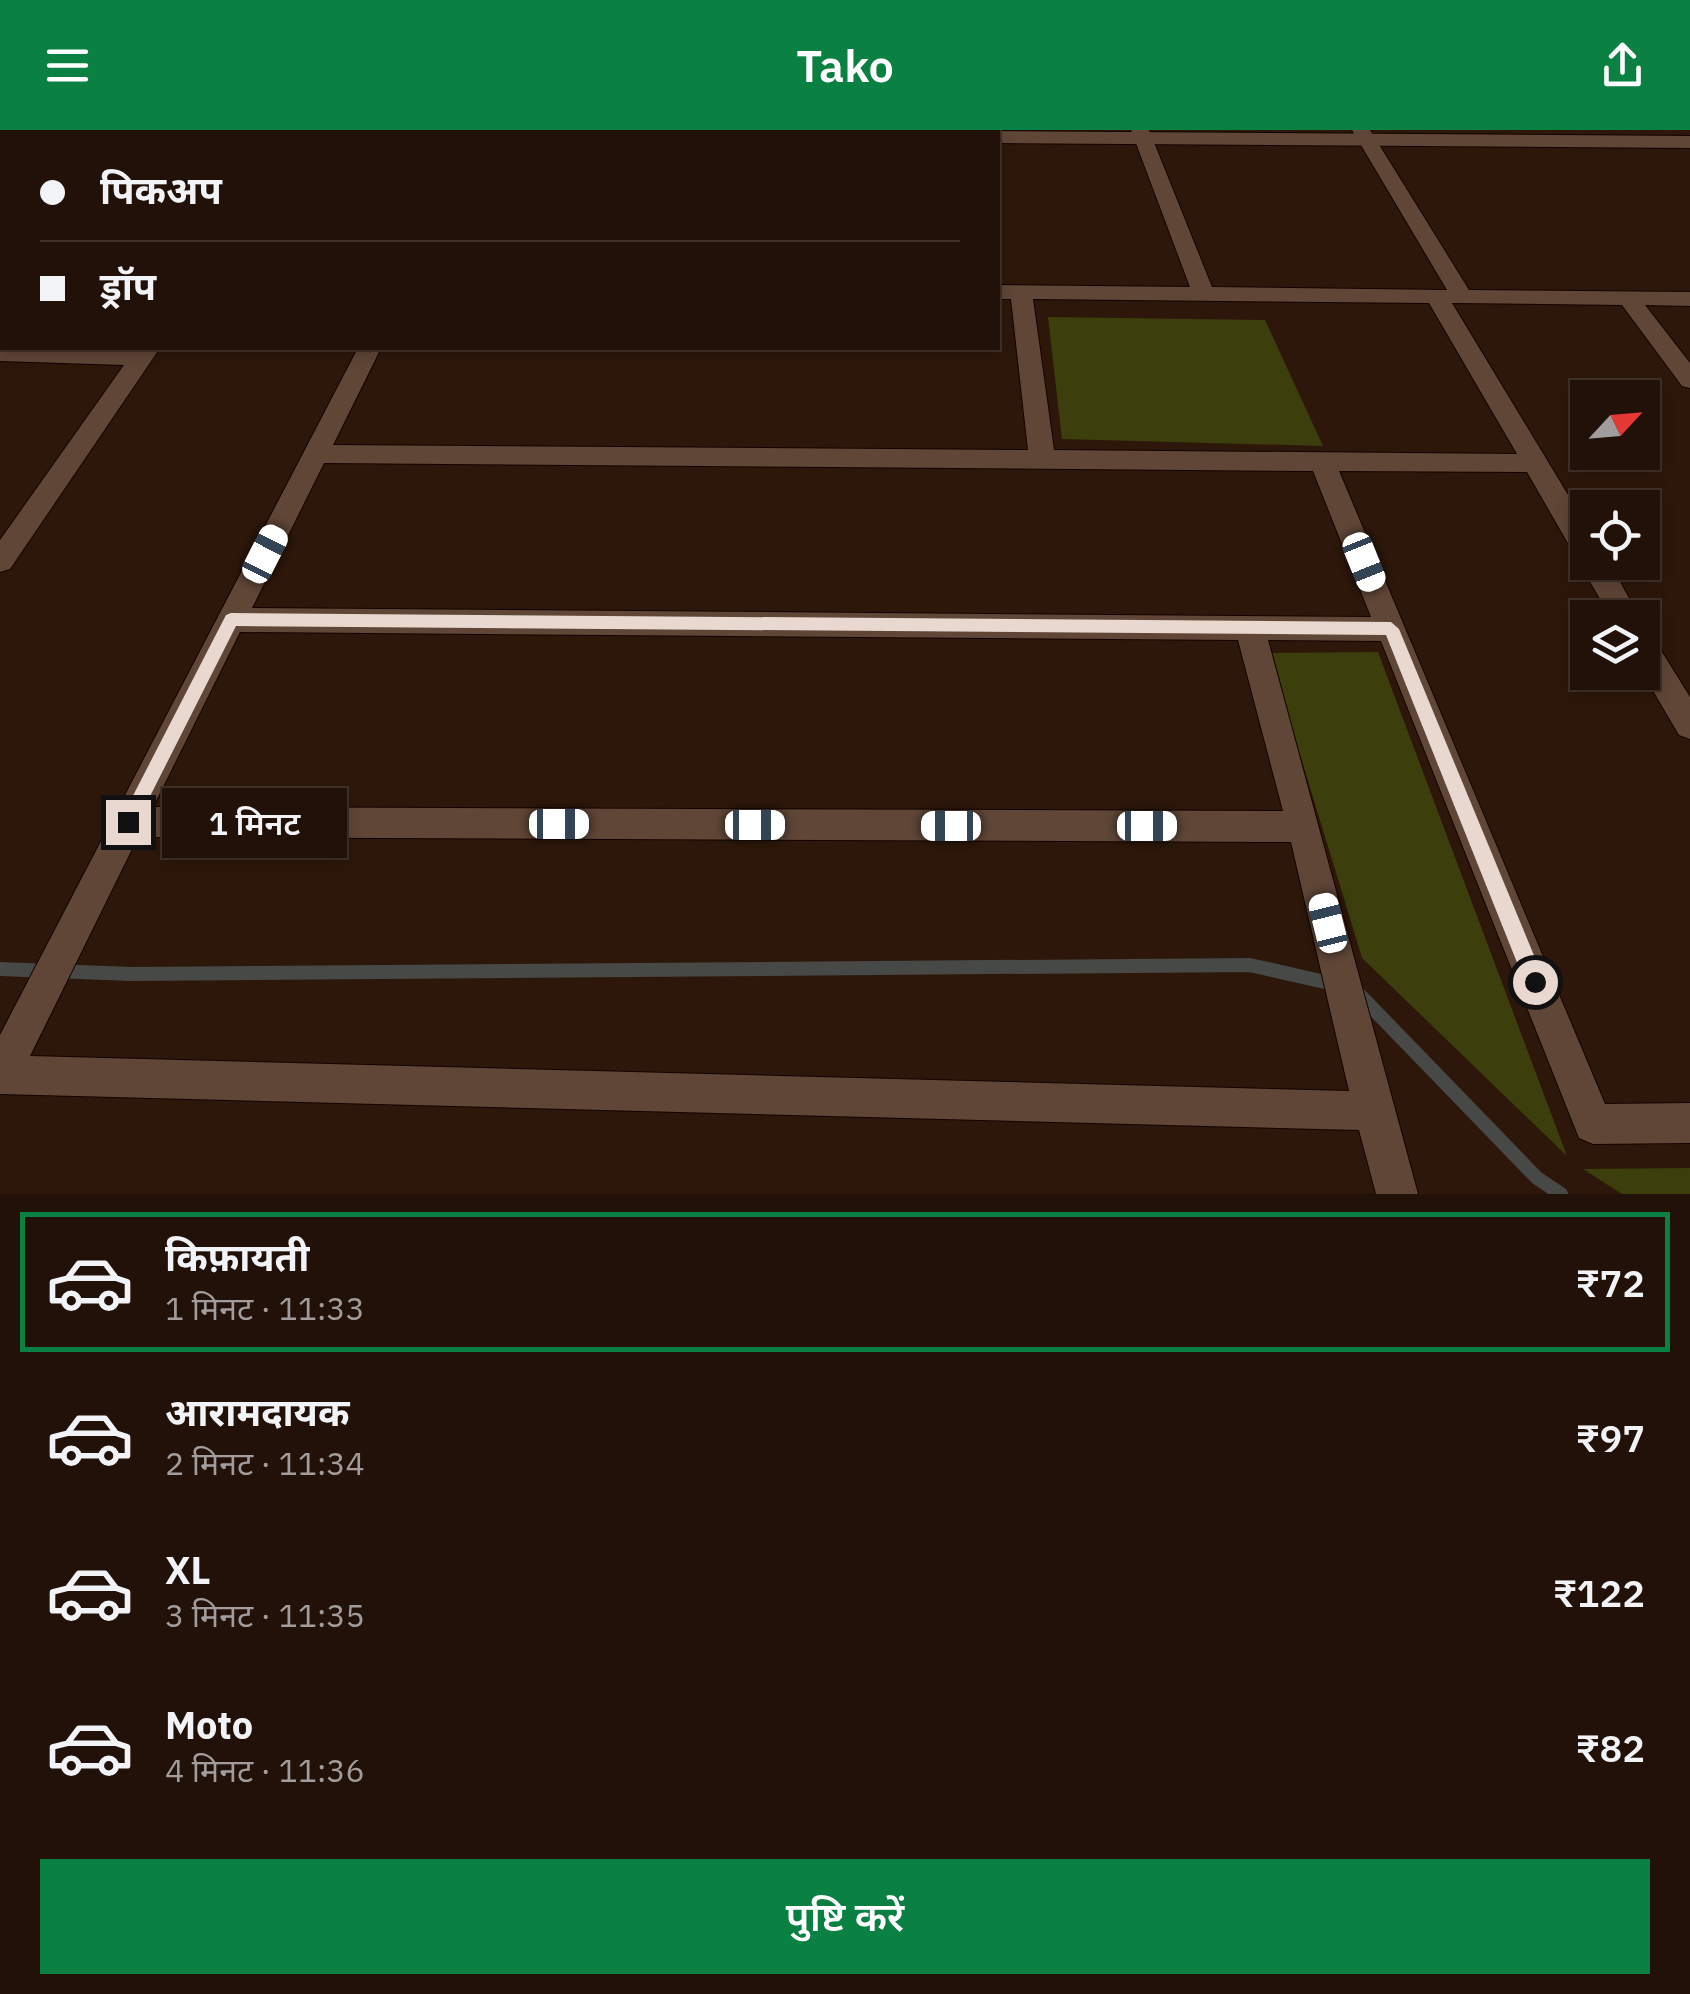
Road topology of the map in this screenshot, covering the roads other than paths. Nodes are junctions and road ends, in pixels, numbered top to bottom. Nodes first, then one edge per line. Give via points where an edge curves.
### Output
1 (1000, 137) edge
2 (1145, 140) edge
3 (1368, 141) edge
4 (1690, 142) edge
5 (1000, 151) edge
6 (1690, 157) edge
7 (1009, 292) edge
8 (1204, 294) junction
9 (1449, 296) junction
10 (1628, 298) junction
11 (1690, 299) edge
12 (368, 350) edge
13 (0, 353) edge
14 (144, 353) edge
15 (1690, 380) edge
16 (315, 454) junction
17 (1042, 459) junction
18 (1322, 461) junction
19 (1534, 463) junction
20 (1570, 522) edge
21 (0, 560) edge
22 (231, 620) junction
23 (1250, 628) junction
24 (1391, 629) junction
25 (1660, 675) edge
26 (1690, 725) edge
27 (128, 822) junction
28 (1304, 827) junction
29 (0, 1075) edge
30 (1374, 1110) junction
31 (1690, 1123) edge
32 (1397, 1194) edge

1 - 2 street
2 - 3 street
2 - 5 street
2 - 8 street
3 - 4 street
3 - 6 street
3 - 9 street
7 - 8 street
7 - 17 street
8 - 9 street
9 - 10 street
9 - 19 street
10 - 11 street
10 - 15 street
12 - 16 street
13 - 14 street
14 - 21 street
16 - 17 street
16 - 22 street
17 - 18 street
18 - 19 street
18 - 24 street
19 - 20 street
22 - 23 street
22 - 27 street
23 - 24 street
23 - 28 street
24 - 31 street via 1593,1124
25 - 26 street
27 - 28 street
27 - 29 street
28 - 30 street
29 - 30 street
30 - 32 street

